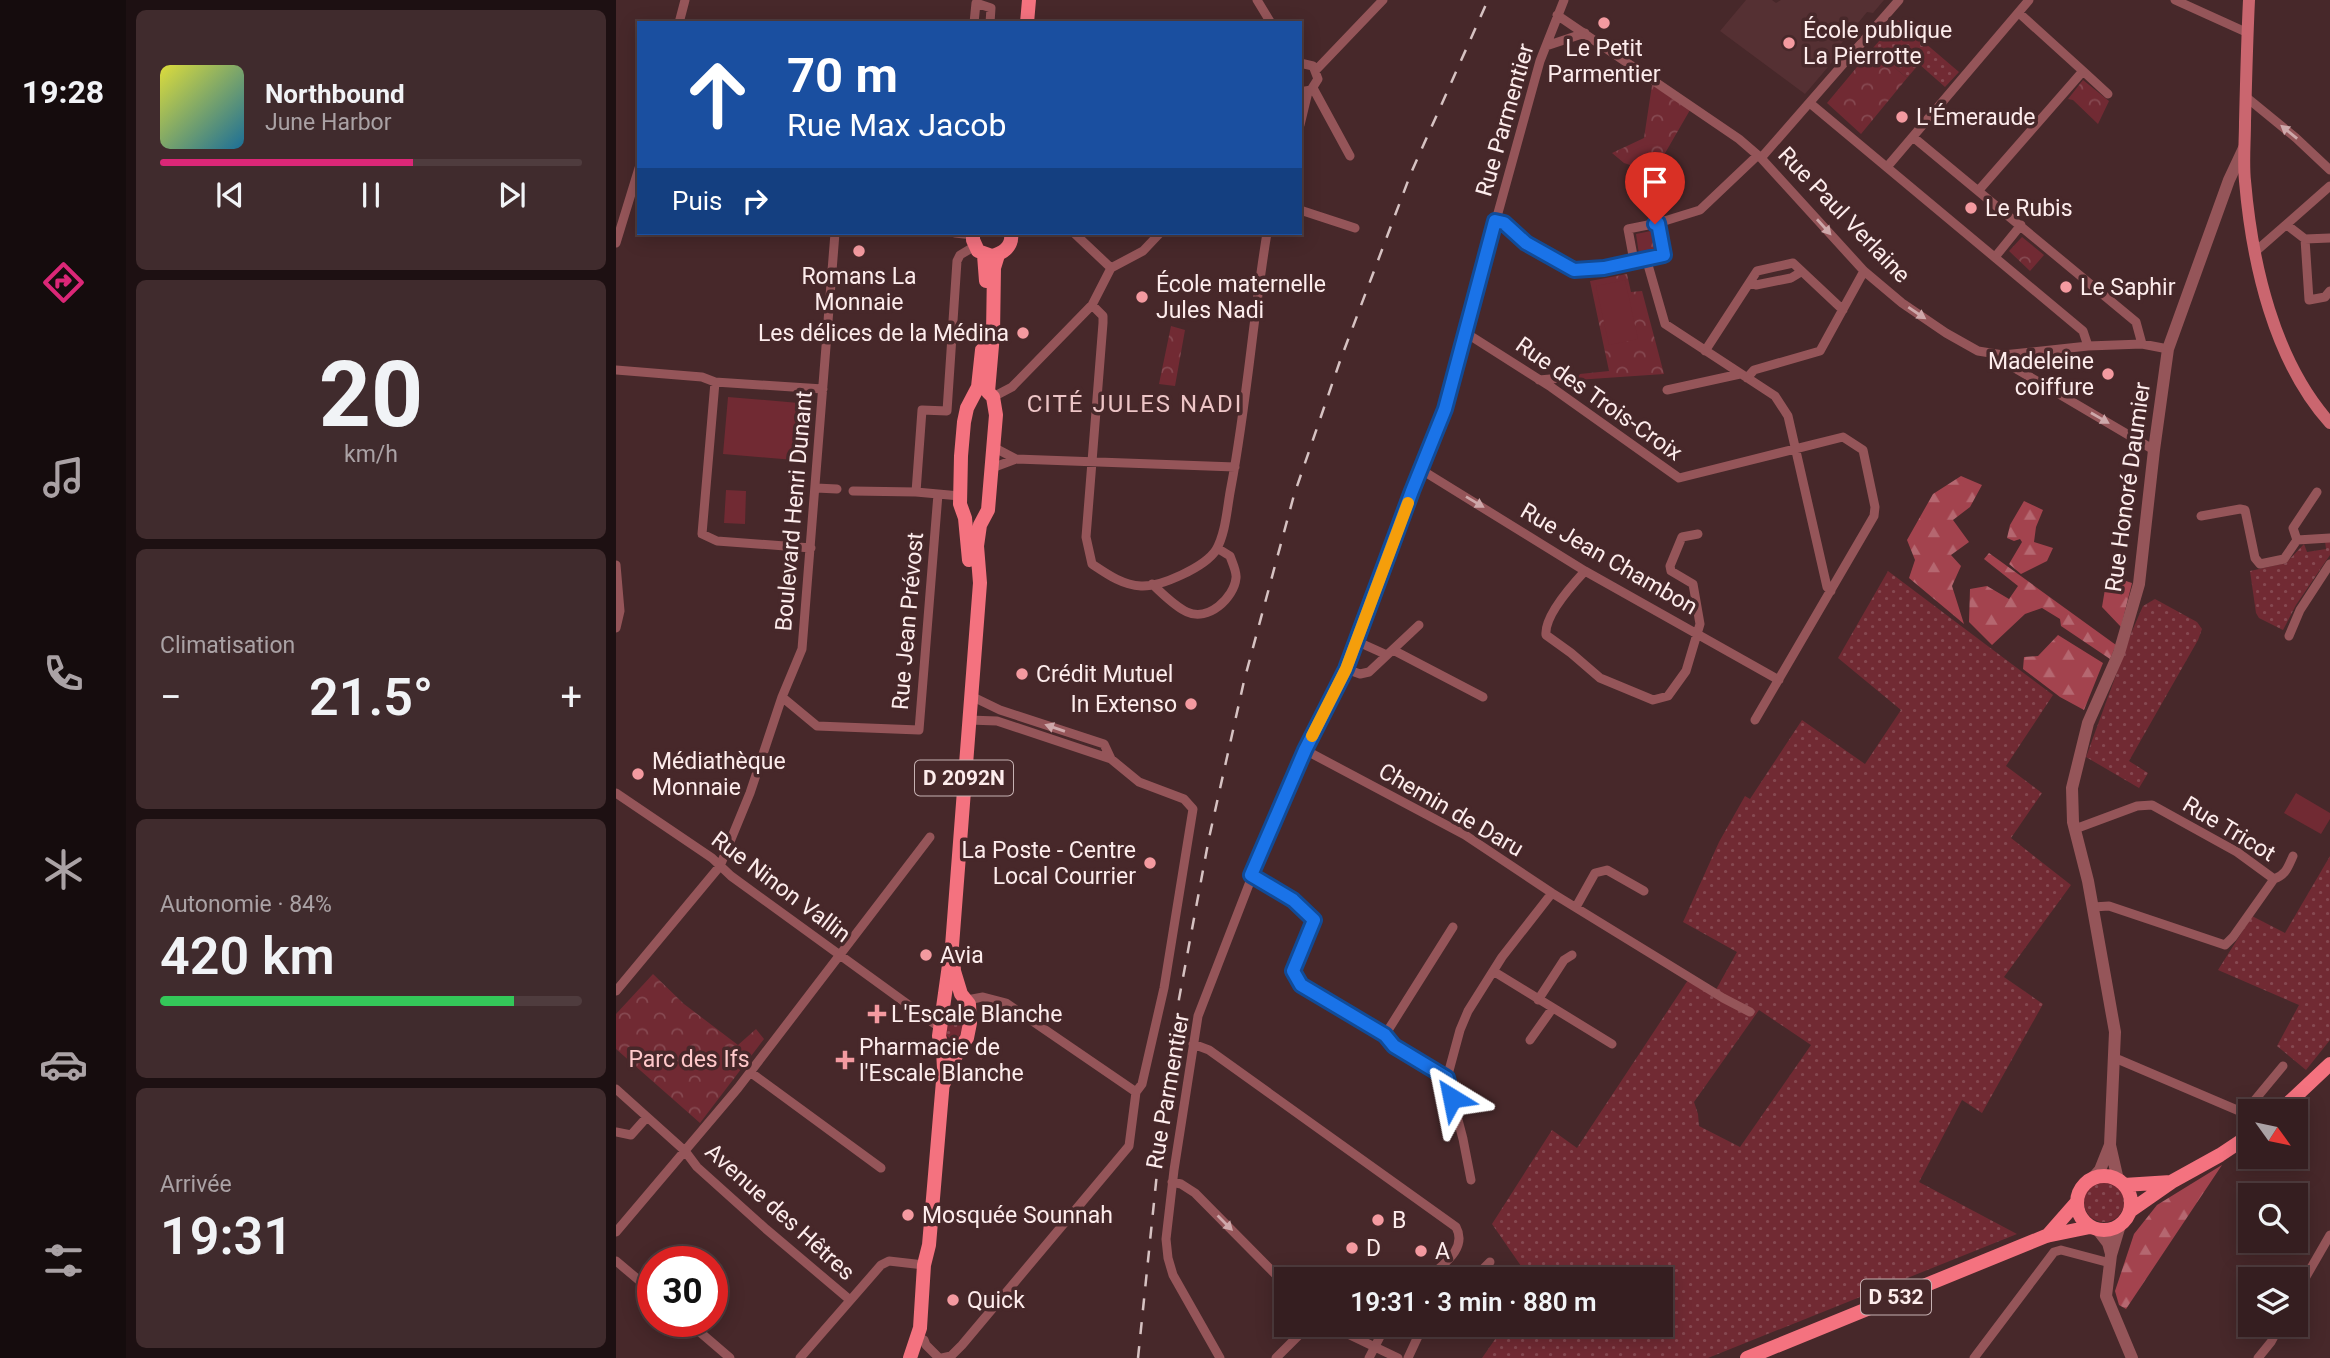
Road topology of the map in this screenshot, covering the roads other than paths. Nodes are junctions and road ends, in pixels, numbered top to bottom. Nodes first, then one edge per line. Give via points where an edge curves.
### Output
1 (685, 0) edge
2 (1019, 0) edge
3 (1029, 0) edge
4 (1257, 0) edge
5 (1383, 0) edge
6 (1553, 0) edge
7 (1899, 0) edge
8 (2029, 0) edge
9 (2175, 0) edge
10 (2249, 0) edge
11 (1560, 8) edge
12 (2019, 13) junction
13 (680, 21) edge
14 (974, 21) edge
15 (990, 21) edge
16 (1018, 21) edge
17 (1027, 21) edge
18 (1270, 21) edge
19 (1585, 33) junction
20 (2248, 33) junction
21 (1546, 46) junction
22 (1302, 63) edge
23 (1316, 70) junction
24 (2083, 71) junction
25 (1307, 91) edge
26 (2108, 94) dead end
27 (2246, 97) junction
28 (1811, 104) junction
29 (1302, 114) edge
30 (1913, 137) junction
31 (2244, 148) junction
32 (1350, 156) dead end
33 (1760, 157) junction
34 (1887, 167) junction
35 (2330, 170) edge
36 (637, 175) edge
37 (2245, 179) junction
38 (2229, 180) junction
39 (2330, 186) edge
40 (1979, 190) junction
41 (2220, 206) junction
42 (1302, 211) edge
43 (1495, 221) junction
44 (1658, 223) junction
45 (2021, 225) junction
46 (2287, 225) junction
47 (1355, 228) dead end
48 (835, 235) edge
49 (959, 235) edge
50 (1012, 235) edge
51 (1076, 235) edge
52 (1158, 235) edge
53 (1267, 235) edge
54 (2330, 238) edge
55 (2305, 239) junction
56 (616, 243) edge
57 (981, 245) edge
58 (2256, 251) junction
59 (1995, 257) junction
60 (1646, 258) junction
61 (1634, 261) junction
62 (1111, 268) junction
63 (1864, 271) junction
64 (2330, 291) edge
65 (1092, 305) junction
66 (1843, 310) junction
67 (1466, 333) junction
68 (2142, 344) junction
69 (2088, 346) junction
70 (2168, 349) junction
71 (1705, 351) junction
72 (2003, 355) junction
73 (616, 370) edge
74 (1744, 376) junction
75 (1573, 377) dead end
76 (1539, 380) junction
77 (715, 382) junction
78 (823, 389) junction
79 (1667, 390) dead end
80 (989, 394) junction
81 (2330, 423) edge
82 (995, 448) junction
83 (1796, 449) junction
84 (2154, 450) junction
85 (1016, 459) junction
86 (1094, 462) junction
87 (1235, 467) junction
88 (992, 468) junction
89 (1420, 469) junction
90 (816, 488) junction
91 (837, 489) dead end
92 (853, 491) dead end
93 (916, 492) junction
94 (2317, 492) dead end
95 (938, 494) junction
96 (960, 496) junction
97 (2201, 516) dead end
98 (983, 517) junction
99 (965, 518) junction
100 (1698, 534) dead end
101 (2330, 538) edge
102 (2298, 540) junction
103 (811, 548) junction
104 (1217, 548) junction
105 (2330, 564) edge
106 (616, 565) edge
107 (1585, 571) junction
108 (1152, 584) junction
109 (1830, 590) junction
110 (978, 609) junction
111 (1419, 625) dead end
112 (616, 628) edge
113 (1698, 633) junction
114 (2289, 636) dead end
115 (1356, 641) junction
116 (1390, 652) junction
117 (1346, 669) junction
118 (1779, 680) junction
119 (971, 696) junction
120 (782, 697) junction
121 (1483, 698) dead end
122 (1000, 709) junction
123 (969, 720) junction
124 (1755, 720) dead end
125 (997, 721) junction
126 (1305, 750) junction
127 (1111, 759) junction
128 (616, 793) edge
129 (2075, 829) junction
130 (930, 837) dead end
131 (2293, 856) dead end
132 (720, 866) junction
133 (1251, 875) junction
134 (2274, 879) junction
135 (1644, 891) dead end
136 (1552, 893) junction
137 (1576, 907) junction
138 (2093, 907) junction
139 (1453, 926) dead end
140 (952, 946) junction
141 (839, 954) junction
142 (1572, 955) dead end
143 (1493, 971) junction
144 (616, 991) edge
145 (964, 997) junction
146 (1538, 1000) junction
147 (943, 1004) junction
148 (1552, 1009) junction
149 (1750, 1012) dead end
150 (921, 1013) junction
151 (940, 1027) junction
152 (1385, 1035) junction
153 (1530, 1040) dead end
154 (1193, 1044) junction
155 (1612, 1044) dead end
156 (943, 1047) junction
157 (959, 1049) junction
158 (2115, 1058) junction
159 (2330, 1064) edge
160 (2284, 1066) dead end
161 (750, 1072) junction
162 (1447, 1078) junction
163 (943, 1085) junction
164 (616, 1089) edge
165 (1136, 1092) junction
166 (2293, 1099) edge
167 (647, 1117) junction
168 (616, 1132) edge
169 (2238, 1142) edge
170 (2110, 1145) junction
171 (685, 1151) junction
172 (881, 1168) dead end
173 (2093, 1178) junction
174 (1471, 1180) dead end
175 (2173, 1181) junction
176 (1172, 1182) junction
177 (2121, 1182) junction
178 (2077, 1203) junction
179 (2130, 1211) junction
180 (2120, 1226) junction
181 (2094, 1229) junction
182 (616, 1232) edge
183 (2330, 1235) edge
184 (2046, 1236) junction
185 (929, 1245) junction
186 (2110, 1259) junction
187 (616, 1261) edge
188 (1490, 1262) dead end
189 (924, 1265) junction
190 (1439, 1267) edge
191 (1485, 1267) edge
192 (1274, 1273) edge
193 (2308, 1273) edge
194 (637, 1279) edge
195 (850, 1300) junction
196 (706, 1337) edge
197 (1297, 1337) edge
198 (1355, 1337) edge
199 (1380, 1337) edge
200 (1418, 1337) edge
201 (2274, 1337) edge
202 (924, 1340) junction
203 (1375, 1346) junction
204 (730, 1358) edge
205 (800, 1358) edge
206 (910, 1358) edge
207 (918, 1358) edge
208 (940, 1358) edge
209 (1220, 1358) edge
210 (1276, 1358) edge
211 (1369, 1358) edge
212 (1398, 1358) edge
213 (1408, 1358) edge
214 (1746, 1358) edge
215 (1973, 1358) edge
216 (2132, 1358) edge
217 (2258, 1358) edge

1 - 13 street
2 - 16 main road
3 - 17 main road
4 - 18 street
5 - 23 street
6 - 11 street, Rue Paul Verlaine
7 - 28 street
8 - 12 street
9 - 20 street
10 - 20 main road
11 - 19 street, Rue Paul Verlaine
11 - 21 street, Rue Parmentier
12 - 24 street
12 - 30 street
14 - 15 street via 976,3 991,8
19 - 21 street
19 - 33 street, Rue Paul Verlaine
20 - 27 main road
21 - 43 street, Rue Parmentier
22 - 23 street
23 - 25 street via 1318,79
24 - 26 street
24 - 40 street
25 - 29 street
25 - 32 street
27 - 31 main road
35 -> 27 street
28 - 33 street
28 - 34 street
30 - 34 street
30 - 40 street
31 - 37 main road
31 - 38 street, Rue Honoré Daumier
33 - 44 street via 1700,210
33 -> 63 street, Rue Paul Verlaine
34 - 59 street
36 - 56 street
37 - 38 street via 2235,176
37 - 41 street, Rue Honoré Daumier
37 - 58 main road
38 - 41 street, Rue Honoré Daumier
39 - 46 street
40 - 45 street
41 - 70 street, Rue Honoré Daumier
42 - 47 street
43 - 61 street via 1574,270
43 - 67 street, Rue Parmentier
44 - 60 street via 1664,255
44 - 61 street via 1628,229
45 - 59 street
45 - 68 street via 2136,323
46 - 55 street
46 - 58 street
48 - 78 street, Boulevard Henri Dunant
49 - 57 street
50 - 57 main road via 1010,244
51 - 62 street
52 - 62 street via 1143,251
53 - 87 street
54 - 55 street
55 - 64 street via 2309,300 2325,297
57 - 80 main road via 994,268
57 - 93 street via 957,261 947,411 922,410
58 - 81 main road via 2282,347
59 - 69 street via 2083,331
60 - 61 street
60 - 71 street via 1665,324
62 - 65 street
63 - 66 street
63 -> 72 street, Rue Paul Verlaine via 1946,333 1978,351
65 - 80 street via 1012,387
65 - 86 street via 1103,316
66 - 71 street via 1793,263 1757,271
66 - 74 street via 1819,351
67 - 76 street, Rue des Trois-Croix
67 - 89 street, Rue Parmentier via 1449,399
68 - 69 street
68 - 70 street
69 - 72 street
70 - 84 street, Rue Honoré Daumier
71 - 74 street
72 -> 84 street, Rue Paul Verlaine via 2008,365
73 - 77 street
74 - 79 street
74 - 83 street via 1783,405
75 - 76 street
76 - 83 street, Rue des Trois-Croix via 1679,478
77 - 78 street
77 - 103 street via 702,534 717,541
78 - 90 street, Boulevard Henri Dunant
80 - 82 main road via 996,415
80 - 96 main road via 967,408
82 - 85 street
82 - 88 main road
83 - 109 street
83 - 109 street, Rue des Trois-Croix via 1843,437 1863,450 1874,516
84 - 129 street, Rue Honoré Daumier via 2139,584 2119,653 2076,763 2071,809
85 - 86 street
85 - 88 street
86 - 87 street
86 - 108 street via 1086,537 1093,565 1116,580
87 - 104 street
88 - 98 main road via 988,510
89 -> 107 street, Rue Jean Chambon
89 - 115 street, Rue Parmentier
90 - 91 street
90 - 103 street, Boulevard Henri Dunant
92 - 93 street
93 - 95 street
94 - 102 street via 2294,528
95 - 96 street
95 - 120 street, Rue Jean Prévost via 919,730 817,726
96 - 99 main road
97 - 102 street via 2245,510 2260,564 2284,559
98 - 99 main road
98 - 110 main road, D 2092N via 977,545
99 - 110 main road, D 2092N
100 - 113 street via 1682,537 1670,566 1674,574 1693,584
101 - 102 street
103 - 120 street, Boulevard Henri Dunant via 802,649
104 - 108 street via 1209,559 1184,574
104 - 108 street via 1230,556 1236,577 1226,599 1211,612 1190,614
105 - 114 street
106 - 112 street via 620,599
107 - 113 street, Rue Jean Chambon
107 - 113 street via 1545,625 1546,635 1600,678 1653,700 1668,696 1686,671
109 - 118 street, Rue des Trois-Croix
110 - 119 main road, D 2092N
111 - 116 street
113 - 118 street, Rue Jean Chambon
115 - 116 street
115 - 117 street, Rue Parmentier
116 - 117 street via 1369,672
116 - 121 street
117 - 126 street, Rue Parmentier
118 - 124 street, Rue des Trois-Croix
119 - 122 street
119 - 123 main road, D 2092N
120 - 132 street, Boulevard Henri Dunant
122 - 125 street
127 -> 122 street via 1104,744
123 - 125 street
123 - 140 main road, D 2092N
125 - 127 street
126 - 133 street, Rue Parmentier
126 - 136 street, Chemin de Daru via 1465,835
127 - 165 street via 1139,782 1184,799 1193,809 1164,988 1142,1084
128 - 132 street, Rue Ninon Vallin
129 - 134 street, Rue Tricot via 2137,806 2152,805 2237,852
129 - 138 street, Rue Honoré Daumier
130 - 141 street
131 - 134 street via 2288,869
132 - 141 street, Rue Ninon Vallin
132 - 144 street, Boulevard Henri Dunant
133 - 152 street via 1293,900 1314,920 1293,971 1296,980
133 - 154 street, Rue Parmentier via 1198,1016
134 - 138 street, Rue Tricot via 2225,945 2109,906
135 - 137 street via 1607,870 1595,873
136 - 137 street, Chemin de Daru
136 - 143 street
137 - 149 street, Chemin de Daru
138 - 158 street, Rue Honoré Daumier
139 - 152 street
140 - 145 main road, D 2092N via 954,971
140 - 147 main road, D 2092N
141 - 150 street, Rue Ninon Vallin
141 - 161 street
142 - 146 street
143 - 146 street
143 - 162 street via 1468,1010
145 - 147 main road via 955,993
145 - 157 main road via 970,1010 967,1038
145 - 165 street via 1006,1003
146 - 148 street
147 - 150 street via 928,1014
147 - 151 main road
148 - 153 street
148 - 155 street
150 - 151 street, Rue Ninon Vallin
151 - 156 main road
152 - 162 street via 1394,1046
154 - 176 street, Rue Parmentier
154 - 190 street via 1209,1050 1447,1219 1458,1230 1460,1242
156 - 157 main road
156 - 163 main road
157 - 163 main road
158 - 160 street via 2244,1113
158 - 170 street, Rue Honoré Daumier
159 - 166 main road
161 - 171 street
161 - 172 street
162 - 174 street
163 - 185 main road
164 - 167 street, Avenue des Hêtres
165 - 208 street via 1129,1146 962,1345 951,1356
167 - 168 street via 631,1135
167 - 171 street, Avenue des Hêtres
169 - 175 main road
170 - 173 street, Rue Honoré Daumier
170 - 177 street, Rue Honoré Daumier
171 - 182 street
171 - 195 street, Avenue des Hêtres via 697,1167
173 - 177 main road
173 - 178 main road via 2081,1188
175 - 177 main road
175 - 179 main road
176 -> 192 street via 1195,1193
176 - 209 street, Rue Parmentier via 1168,1258
177 - 179 main road via 2130,1197
178 - 181 main road via 2078,1213
178 - 184 main road, D 532
179 - 180 main road
180 - 181 main road
180 - 186 street
181 - 184 main road, D 532
181 - 186 street via 2108,1244
183 - 193 street
184 - 214 main road, D 532
185 - 189 main road
185 - 202 main road via 932,1255
186 - 215 street via 2054,1252
186 - 216 street via 2106,1296
187 - 194 street
188 - 191 street
189 - 195 street, Avenue des Hêtres via 889,1261
189 - 206 main road via 920,1328
195 - 205 street, Avenue des Hêtres
196 - 204 street
197 - 210 street
198 - 203 street
199 - 203 street
200 - 213 street
201 - 217 street
202 - 207 main road
202 - 208 street
203 - 211 street
203 - 212 street

